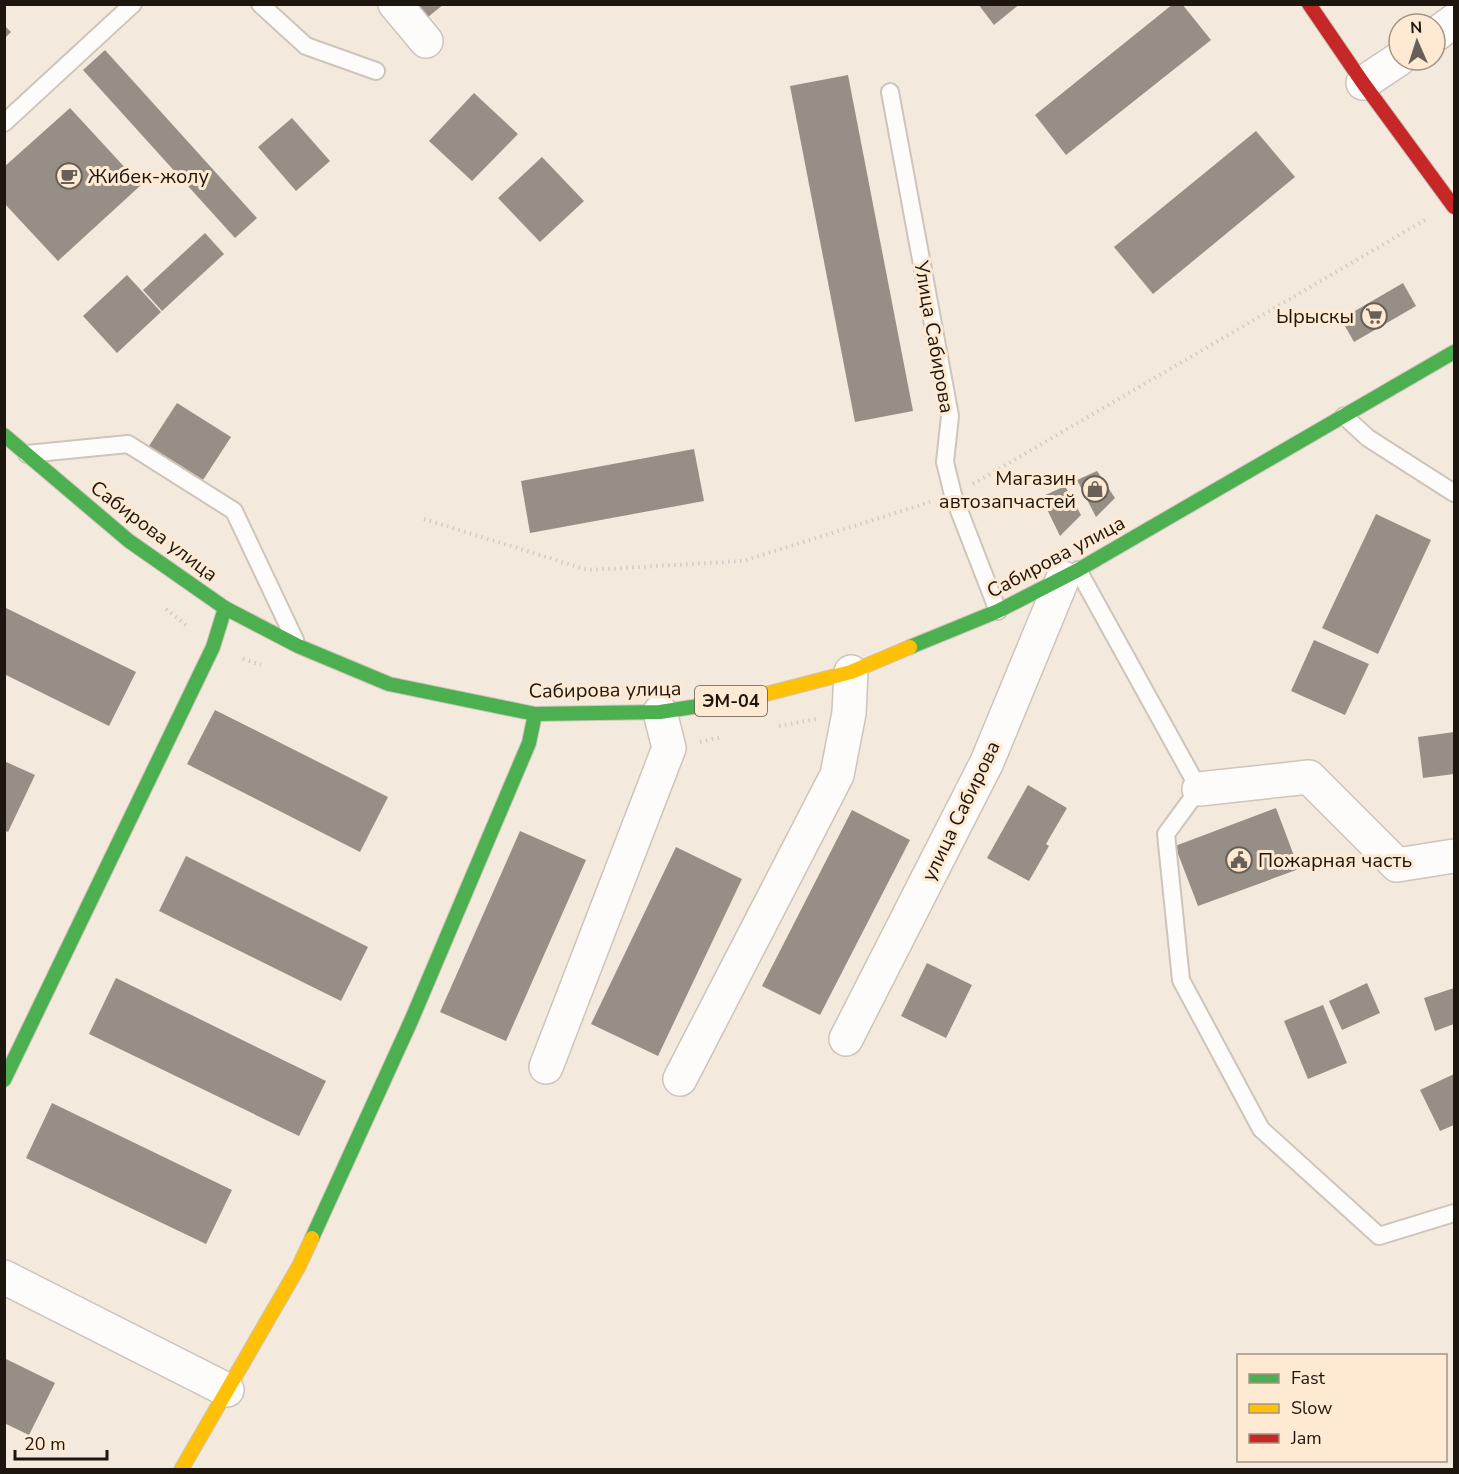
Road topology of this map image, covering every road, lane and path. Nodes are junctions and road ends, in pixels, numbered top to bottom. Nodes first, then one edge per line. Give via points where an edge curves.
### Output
1 (133, 4) edge
2 (260, 4) edge
3 (395, 4) edge
4 (1309, 4) edge
5 (426, 41) dead end
6 (1387, 67) edge
7 (376, 71) dead end
8 (1362, 83) junction
9 (890, 92) dead end
10 (4, 123) edge
11 (1455, 207) edge
12 (1455, 352) edge
13 (1344, 416) junction
14 (4, 435) edge
15 (25, 454) junction
16 (1455, 493) edge
17 (1071, 574) junction
18 (158, 603) dead end
19 (225, 608) junction
20 (998, 611) junction
21 (297, 646) junction
22 (213, 647) junction
23 (268, 668) dead end
24 (851, 672) junction
25 (660, 712) junction
26 (849, 712) junction
27 (535, 714) junction
28 (770, 728) dead end
29 (725, 737) dead end
30 (669, 748) junction
31 (1199, 789) junction
32 (1455, 856) edge
33 (846, 1039) dead end
34 (546, 1067) dead end
35 (680, 1079) dead end
36 (4, 1080) edge
37 (1455, 1213) edge
38 (4, 1277) edge
39 (227, 1390) junction
40 (181, 1470) edge

1 - 10 lane
2 - 7 lane via 306,46
3 - 5 street
4 - 8 main road
6 - 8 street
8 - 11 main road
9 - 20 lane, Улица Сабирова via 950,416 945,462 953,495
12 - 13 main road, Сабирова улица / ЭМ-04
13 - 16 lane via 1368,438
13 - 17 main road, Сабирова улица / ЭМ-04
14 - 15 main road, Сабирова улица / ЭМ-04
15 - 19 main road, Сабирова улица / ЭМ-04 via 129,541
15 - 21 lane via 128,444 234,511
17 - 20 main road, Сабирова улица / ЭМ-04
17 - 31 lane
17 - 33 street, улица Сабирова via 987,762
18 - 22 path
19 - 21 main road, Сабирова улица / ЭМ-04
19 - 22 main road
20 - 24 main road, Сабирова улица / ЭМ-04
21 - 27 main road, Сабирова улица / ЭМ-04 via 389,684
22 - 23 path
22 - 36 main road
24 - 25 main road, Сабирова улица / ЭМ-04 via 750,698
24 - 26 street
25 - 27 main road, Сабирова улица / ЭМ-04
25 - 30 street
26 - 28 path
26 - 35 street via 837,775
27 - 39 main road via 529,742 406,1032 299,1266
29 - 30 path
30 - 34 street
31 - 32 street via 1309,777 1397,865
31 - 37 lane via 1166,834 1181,980 1261,1129 1380,1236
38 - 39 street
39 - 40 main road

